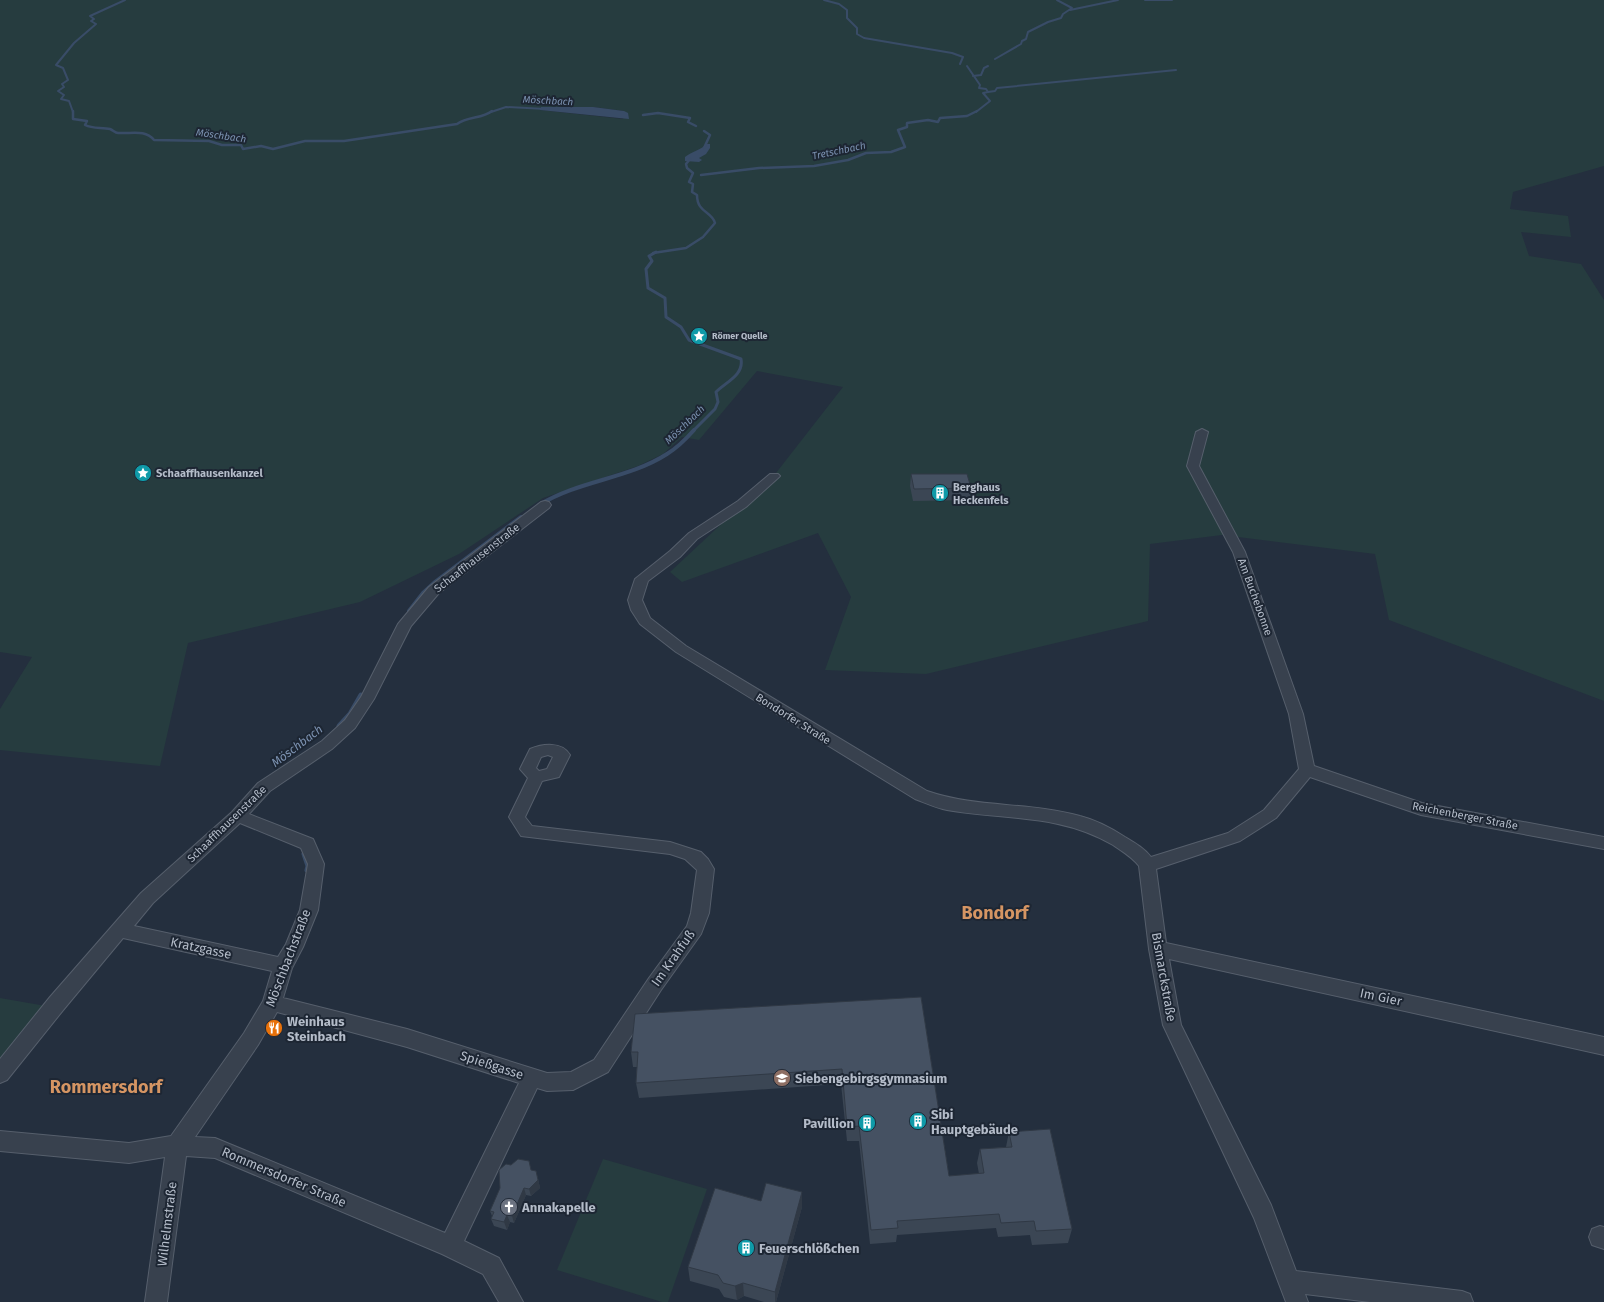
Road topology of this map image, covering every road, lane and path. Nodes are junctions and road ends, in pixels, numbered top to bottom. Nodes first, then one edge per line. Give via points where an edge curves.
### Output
1 (1202, 432) dead end
2 (774, 476) dead end
3 (546, 505) dead end
4 (1307, 770) junction
5 (536, 777) dead end
6 (238, 816) junction
7 (1604, 843) edge
8 (1147, 865) junction
9 (119, 930) junction
10 (1158, 949) junction
11 (283, 966) junction
12 (272, 1003) junction
13 (1604, 1046) edge
14 (0, 1074) edge
15 (532, 1078) junction
16 (0, 1141) edge
17 (177, 1145) junction
18 (450, 1246) junction
19 (1289, 1281) junction
20 (156, 1302) edge
21 (512, 1302) edge
22 (1297, 1302) edge
23 (1462, 1302) edge

1 - 4 street, Am Buchebonne via 1193,466 1239,552 1296,714 1300,746
2 - 8 street, Bondorfer Straße via 742,504 693,536 675,554 642,579 635,600 645,621 681,649 921,795 946,804 1052,816 1080,822 1132,849
3 - 6 street, Schaaffhausenstraße via 434,590 405,624 367,699 350,724 327,745 264,787
4 - 7 street, Reichenberger Straße via 1421,809
4 - 8 street via 1270,814 1234,837
5 - 15 street, Im Krahfuß via 518,817 527,832 670,848 692,854 701,860 706,869 700,913 695,929 601,1066 573,1081 547,1082
6 - 9 street, Schaaffhausenstraße via 147,898
6 - 11 street, Möschbachstraße via 306,844 316,864 309,910
8 - 10 street, Bismarckstraße
9 - 11 street, Kratzgasse
9 - 14 street, Schaaffhausenstraße
10 - 13 street, Im Gier
10 - 19 street, Bismarckstraße via 1172,1025 1263,1213
11 - 12 street, Möschbachstraße
12 - 15 street, Spießgasse via 407,1038
12 - 17 street, Möschbachstraße via 251,1039
15 - 18 street, Spießgasse
16 - 17 street, Rommersdorfer Straße via 129,1153
17 - 18 street, Rommersdorfer Straße via 215,1148
17 - 20 street, Wilhelmstraße
18 - 21 street, Rommersdorfer Straße via 491,1266
19 - 22 street, Bismarckstraße
19 - 23 street

